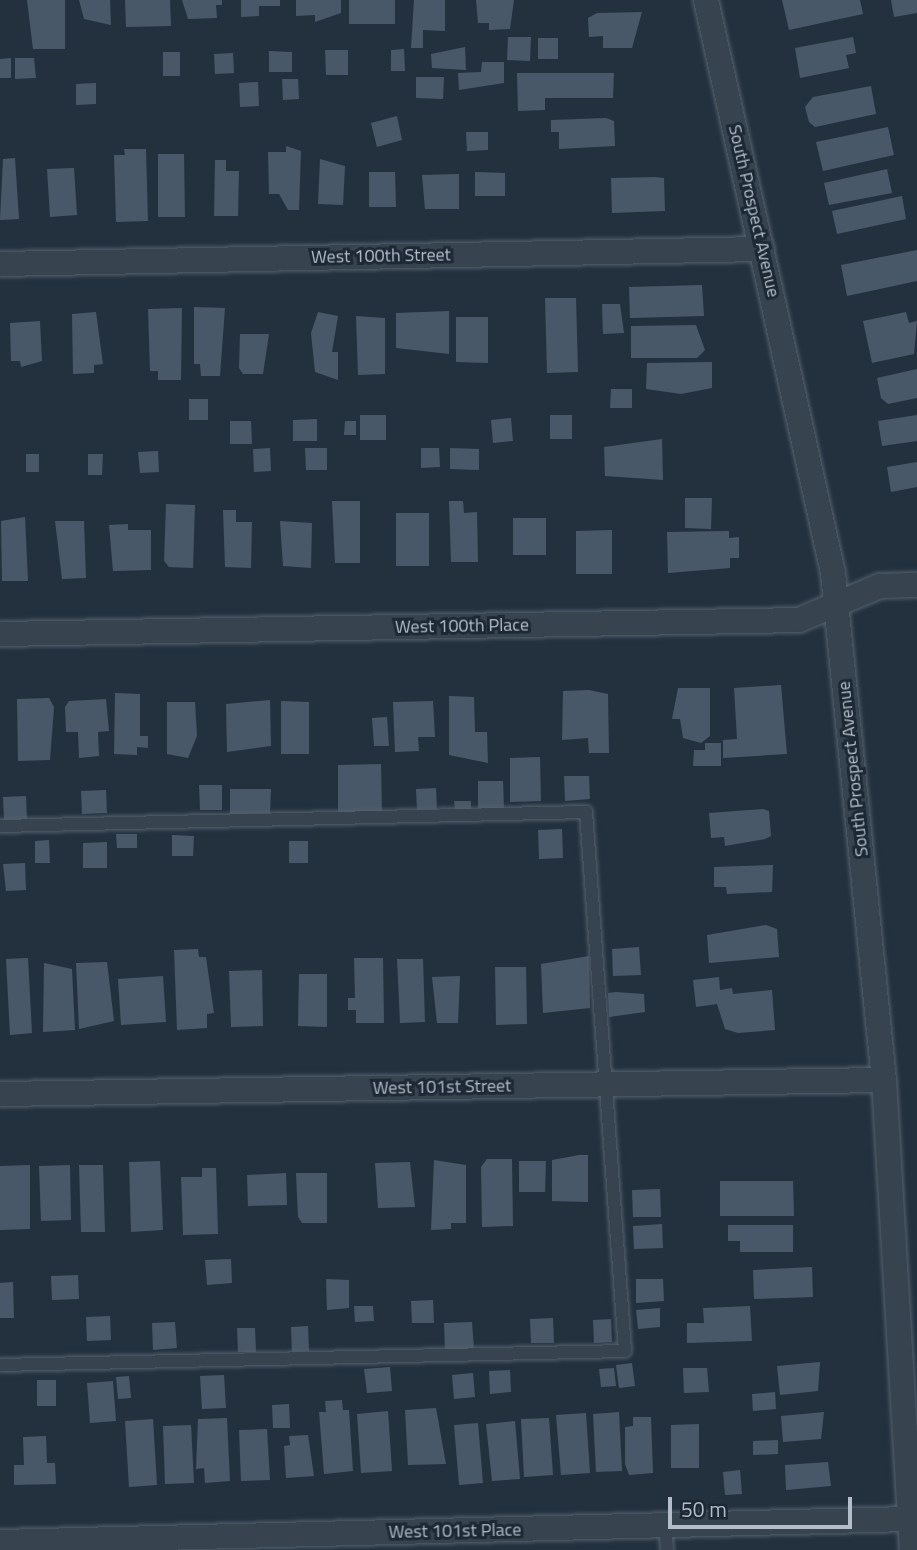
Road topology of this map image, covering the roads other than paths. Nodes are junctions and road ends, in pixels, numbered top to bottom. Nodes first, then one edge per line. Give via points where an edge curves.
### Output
1 (706, 0) edge
2 (762, 249) junction
3 (0, 264) edge
4 (917, 585) edge
5 (837, 605) junction
6 (0, 634) edge
7 (0, 825) edge
8 (884, 1080) junction
9 (607, 1084) junction
10 (0, 1094) edge
11 (0, 1365) edge
12 (910, 1520) junction
13 (666, 1538) edge
14 (0, 1542) edge
15 (912, 1550) edge

1 - 2 street, South Prospect Avenue
2 - 3 street, West 100th Street
2 - 5 street, South Prospect Avenue
4 - 5 street, West 100th Place via 880,586
5 - 6 street, West 100th Place via 799,620
5 - 8 street, South Prospect Avenue
7 - 9 lane via 586,812
8 - 9 street, West 101st Street
8 - 12 street, South Prospect Avenue
9 - 10 street, West 101st Street
9 - 11 lane via 625,1351
12 - 13 street, West 101st Place
12 - 15 street, South Prospect Avenue
13 - 14 street, West 101st Place

